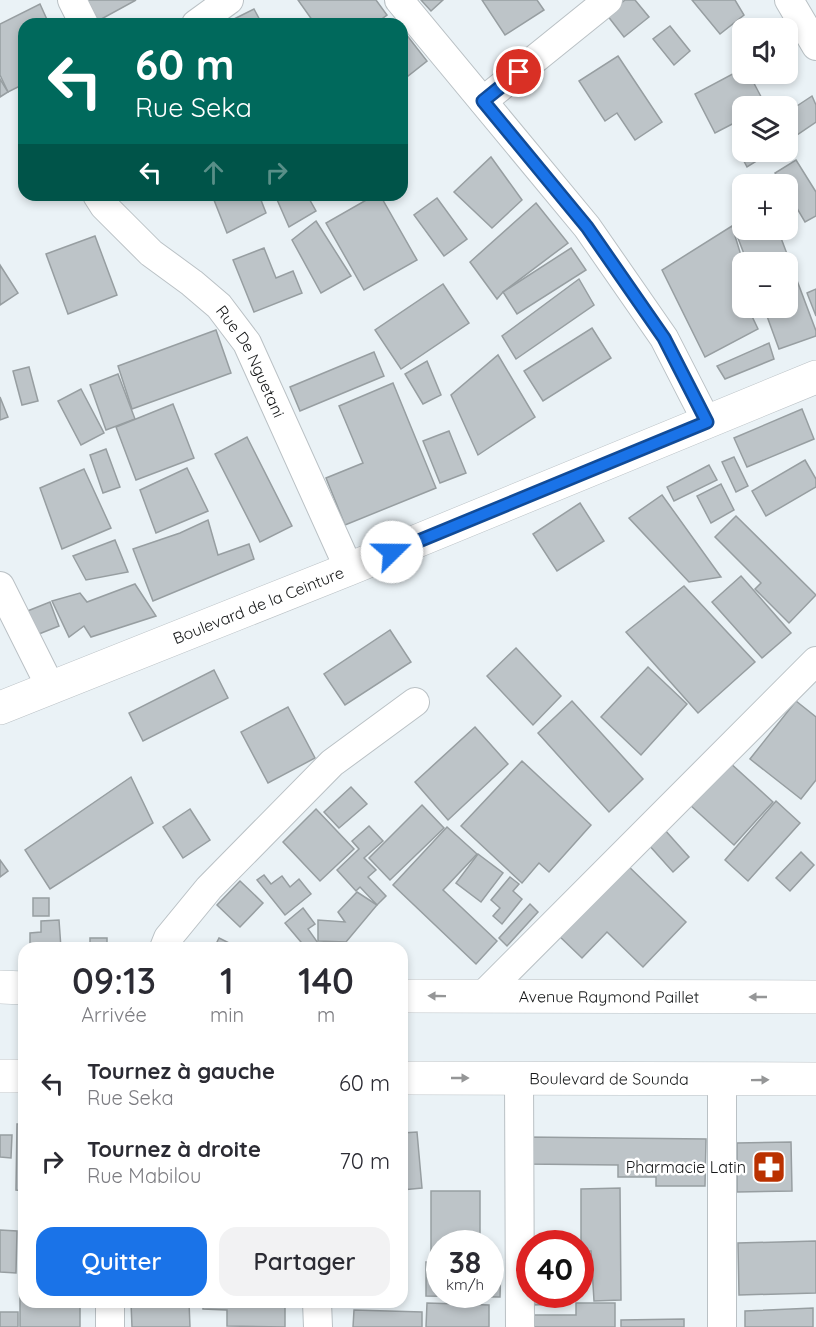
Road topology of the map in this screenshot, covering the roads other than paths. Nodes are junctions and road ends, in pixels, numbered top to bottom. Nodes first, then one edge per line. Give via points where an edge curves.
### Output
1 (72, 0) edge
2 (229, 0) edge
3 (399, 0) edge
4 (608, 0) edge
5 (789, 0) edge
6 (81, 18) edge
7 (204, 18) edge
8 (816, 46) edge
9 (483, 101) junction
10 (101, 201) edge
11 (816, 377) edge
12 (707, 422) junction
13 (349, 569) junction
14 (0, 586) edge
15 (816, 661) edge
16 (51, 688) junction
17 (415, 702) dead end
18 (0, 708) edge
19 (167, 942) edge
20 (0, 987) edge
21 (18, 988) edge
22 (408, 996) edge
23 (481, 997) junction
24 (816, 997) edge
25 (0, 1076) edge
26 (18, 1076) edge
27 (408, 1078) edge
28 (519, 1078) junction
29 (816, 1079) edge
30 (722, 1080) junction
31 (110, 1308) edge
32 (317, 1308) edge
33 (110, 1327) edge
34 (318, 1327) edge
35 (520, 1327) edge
36 (722, 1327) edge

1 - 6 street
2 - 7 street
3 - 9 street
4 - 9 street
5 - 8 street
9 - 12 street via 600,245 664,338
10 - 13 street, Rue De Nguetani via 151,253 219,306 247,343
11 - 12 main road, Boulevard de la Ceinture
12 - 13 main road, Boulevard de la Ceinture
13 - 16 main road, Boulevard de la Ceinture
14 - 16 street
15 - 23 street
16 - 18 main road, Boulevard de la Ceinture
17 - 19 street via 332,763 209,888
20 - 21 main road
23 -> 22 main road, Avenue Raymond Paillet
24 -> 23 main road, Avenue Raymond Paillet
25 - 26 main road
27 -> 28 main road, Boulevard de Sounda
28 - 30 main road, Boulevard de Sounda
28 - 35 street
30 -> 29 main road, Boulevard de Sounda
30 - 36 street
31 - 33 street
32 - 34 street

